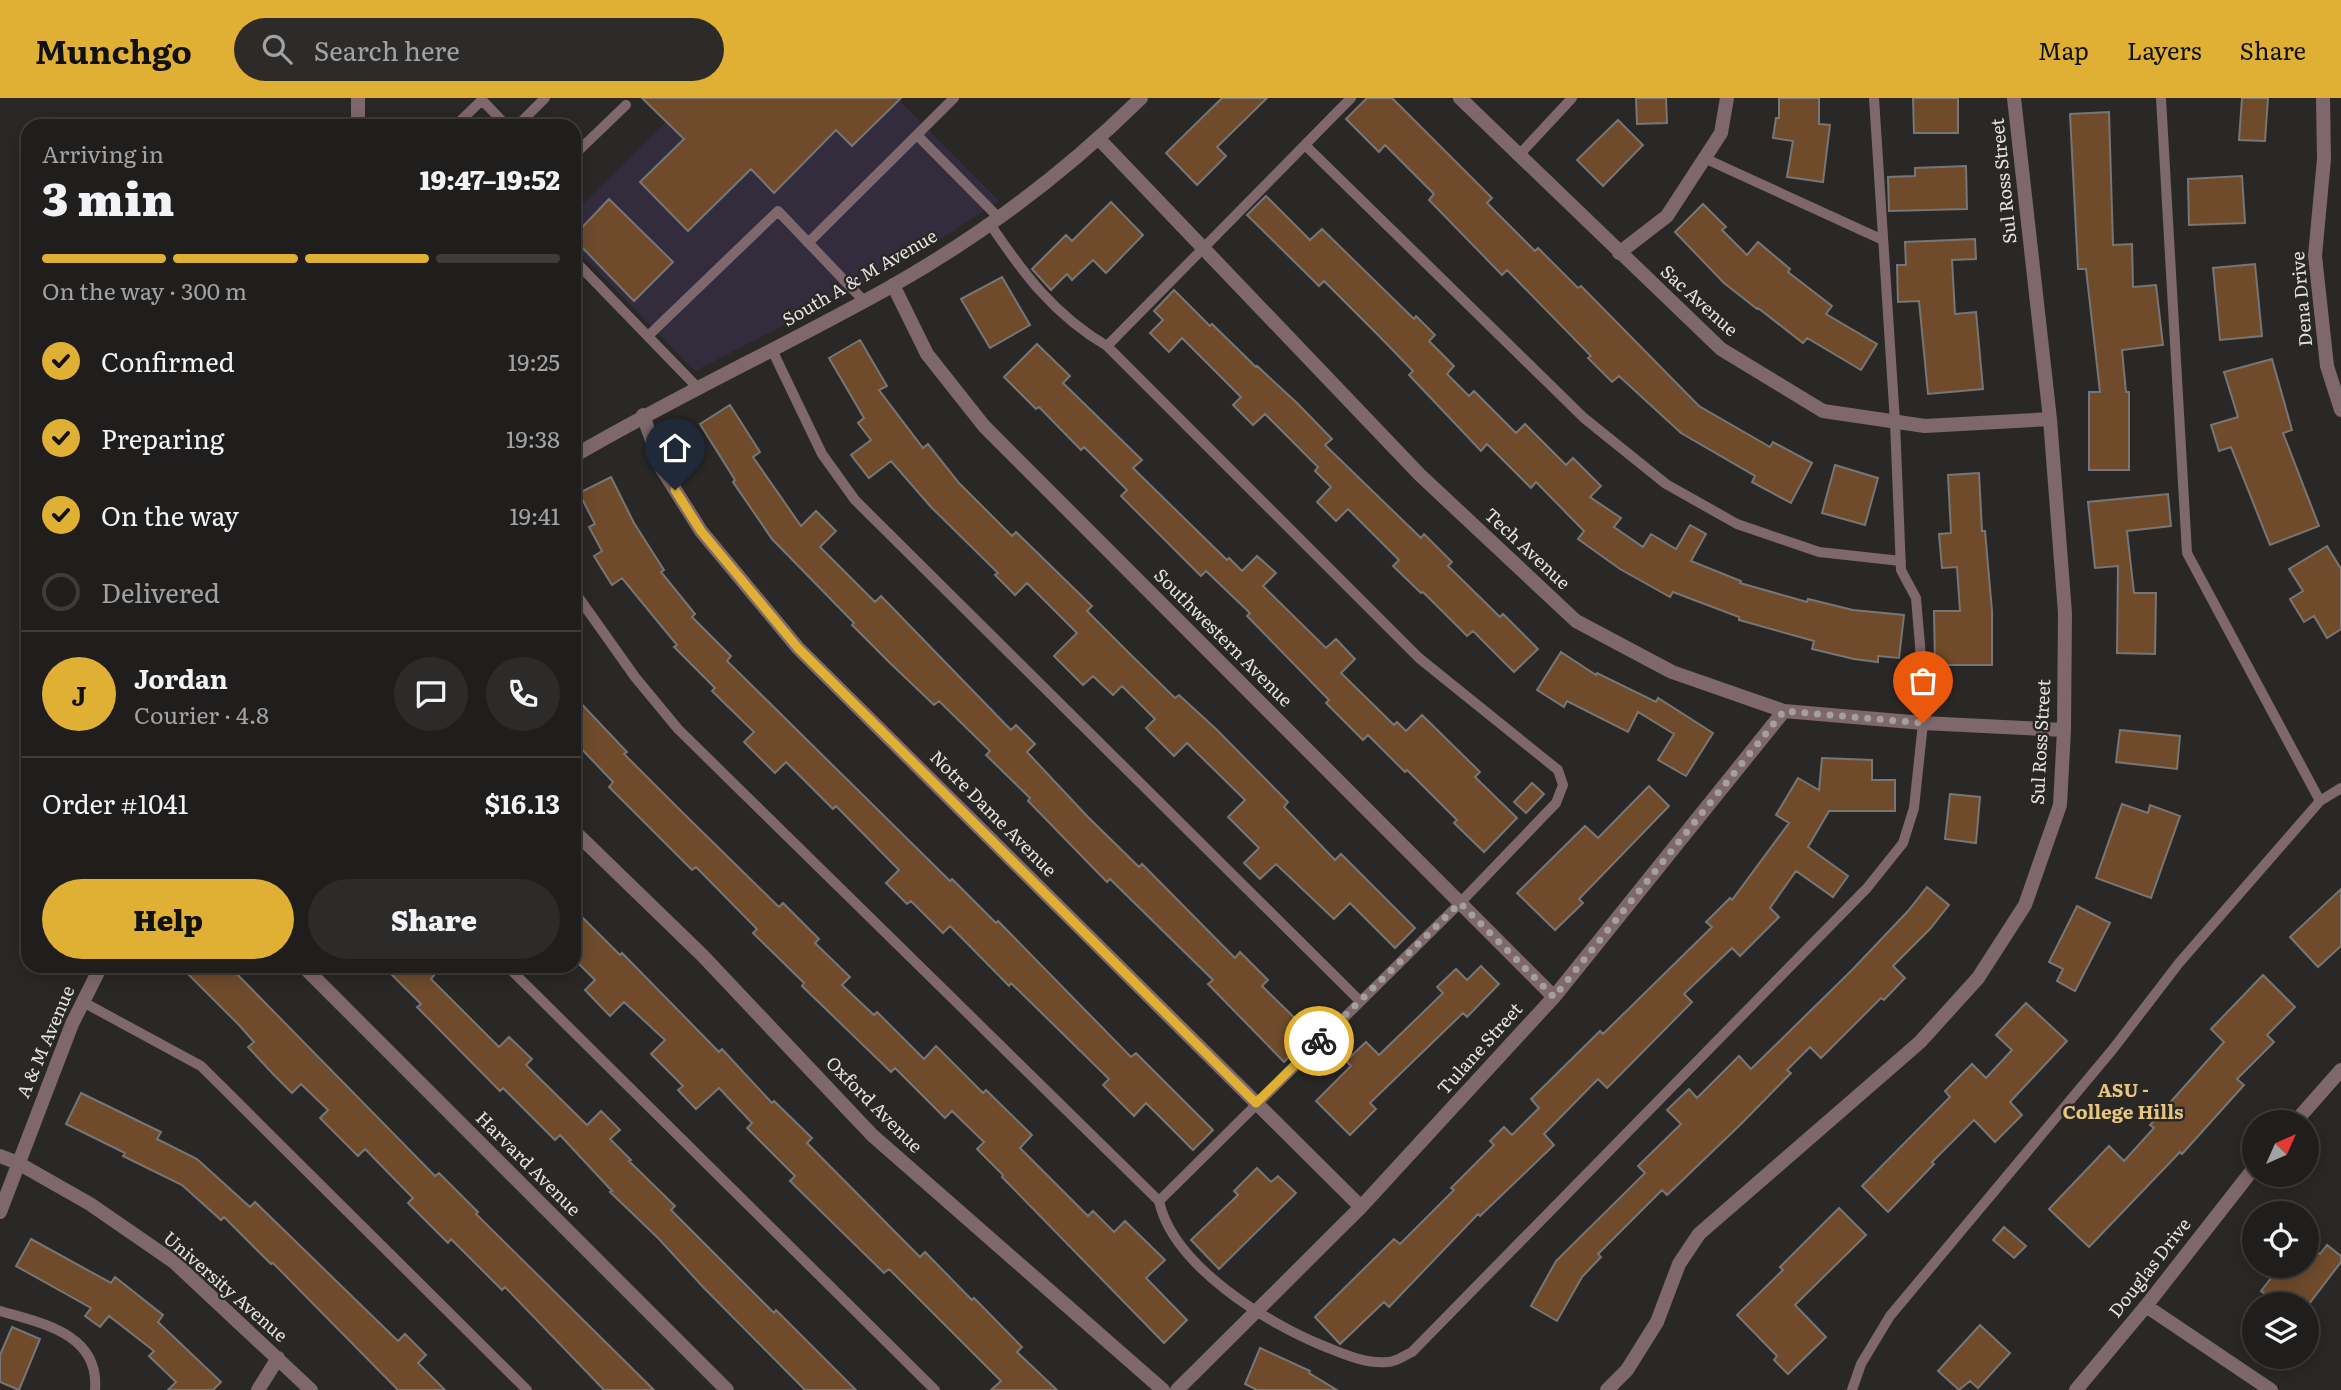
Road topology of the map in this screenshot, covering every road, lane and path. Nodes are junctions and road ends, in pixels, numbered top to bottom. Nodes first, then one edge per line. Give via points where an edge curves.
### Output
1 (358, 98) edge
2 (545, 98) edge
3 (954, 98) edge
4 (1141, 98) edge
5 (1351, 98) edge
6 (1460, 98) edge
7 (1572, 98) edge
8 (1727, 98) edge
9 (1874, 98) edge
10 (2014, 98) edge
11 (2161, 98) edge
12 (2323, 98) edge
13 (481, 99) edge
14 (626, 104) dead end
15 (358, 119) edge
16 (462, 119) edge
17 (500, 119) edge
18 (524, 119) edge
19 (917, 135) junction
20 (1100, 139) junction
21 (1305, 145) junction
22 (581, 148) edge
23 (1519, 155) junction
24 (1704, 158) junction
25 (994, 221) junction
26 (1883, 240) junction
27 (808, 243) junction
28 (1203, 247) junction
29 (1619, 253) junction
30 (581, 267) edge
31 (893, 285) junction
32 (864, 301) junction
33 (648, 336) junction
34 (1107, 346) junction
35 (772, 350) junction
36 (697, 387) junction
37 (2341, 410) edge
38 (643, 415) junction
39 (2050, 419) junction
40 (1895, 422) junction
41 (581, 452) edge
42 (1901, 561) junction
43 (581, 601) edge
44 (1784, 711) junction
45 (1923, 723) junction
46 (2064, 730) junction
47 (2341, 788) edge
48 (2320, 801) junction
49 (581, 838) edge
50 (1460, 903) junction
51 (98, 973) edge
52 (310, 973) edge
53 (514, 973) edge
54 (1554, 997) junction
55 (1360, 1001) junction
56 (83, 1002) junction
57 (2341, 1070) edge
58 (1256, 1103) junction
59 (2306, 1110) edge
60 (0, 1156) edge
61 (18, 1163) junction
62 (2242, 1183) edge
63 (1159, 1201) junction
64 (1361, 1207) junction
65 (0, 1212) edge
66 (2146, 1306) junction
67 (0, 1311) edge
68 (1255, 1312) junction
69 (278, 1358) junction
70 (95, 1390) edge
71 (258, 1390) edge
72 (311, 1390) edge
73 (527, 1390) edge
74 (727, 1390) edge
75 (935, 1390) edge
76 (1163, 1390) edge
77 (1177, 1390) edge
78 (1607, 1390) edge
79 (1852, 1390) edge
80 (2076, 1390) edge
81 (2271, 1390) edge

1 - 15 street
2 - 18 lane
3 - 19 lane
4 - 20 street, South A & M Avenue
5 - 21 lane
6 - 23 street, Sac Avenue
7 - 23 lane
8 - 24 street via 1721,133
9 - 26 lane
10 - 39 street, Sul Ross Street
11 - 48 lane via 2187,553
12 - 37 street, Dena Drive via 2324,159 2315,256 2327,366
13 - 16 lane
13 - 17 lane
14 - 22 lane
19 - 25 lane
19 - 27 lane
20 - 25 street, South A & M Avenue
20 - 28 street, Tech Avenue
21 - 28 lane
21 - 42 lane via 1584,418 1666,484 1737,523 1819,552
23 - 29 street, Sac Avenue
24 - 26 lane
24 - 29 street via 1667,216
25 - 31 street, South A & M Avenue
25 - 34 lane via 1023,273 1081,331
26 - 40 lane
27 - 32 lane
27 - 33 lane via 778,211
28 - 34 lane
28 - 44 street, Tech Avenue via 1420,475 1576,621 1672,671
29 - 40 street, Sac Avenue via 1732,356 1823,411
30 - 33 lane
31 - 32 street, South A & M Avenue
31 - 50 street, Southwestern Avenue via 927,354 984,426
32 - 35 street, South A & M Avenue
33 - 36 lane
34 - 50 lane via 1419,658 1558,770 1563,786 1556,803
35 - 36 street, South A & M Avenue
35 - 55 lane via 822,454 855,500
36 - 38 street, South A & M Avenue
38 - 41 street, South A & M Avenue
38 - 58 street, Notre Dame Avenue via 662,469 701,531 798,648
39 - 40 street, Sac Avenue via 1925,426
39 - 46 street, Sul Ross Street via 2065,613
40 - 42 lane
42 - 45 lane via 1916,598
43 - 63 lane via 678,729
44 - 45 street, Tech Avenue
44 - 54 street, Tulane Street
45 - 46 street, Tech Avenue
45 - 68 lane via 1914,808 1903,843 1867,888 1412,1352 1390,1363 1359,1360
46 - 78 street, Sul Ross Street via 2060,805 2025,905 1978,978 1920,1042 1699,1234 1679,1264 1657,1322 1627,1370
47 - 48 lane
48 - 79 lane via 2179,963 1890,1316 1861,1364
49 - 76 street, Oxford Avenue via 704,956 872,1135
50 - 54 street, Southwestern Avenue
50 - 55 lane
51 - 56 street, A & M Avenue
52 - 74 street, Harvard Avenue
53 - 75 lane
54 - 64 street, Tulane Street
55 - 58 lane
56 - 61 street, A & M Avenue
56 - 73 lane via 201,1066
57 - 59 street
58 - 63 lane
58 - 64 street, Notre Dame Avenue
60 - 61 street, University Avenue
61 - 65 street, A & M Avenue
61 - 69 street, University Avenue via 90,1204 174,1262
62 - 66 street, Douglas Drive
63 - 68 lane via 1162,1216 1180,1245
64 - 68 street, Tulane Street
66 - 80 street, Douglas Drive
66 - 81 street
67 - 70 lane via 69,1335 88,1354 96,1375
68 - 77 street, Tulane Street
69 - 71 street
69 - 72 street, University Avenue

